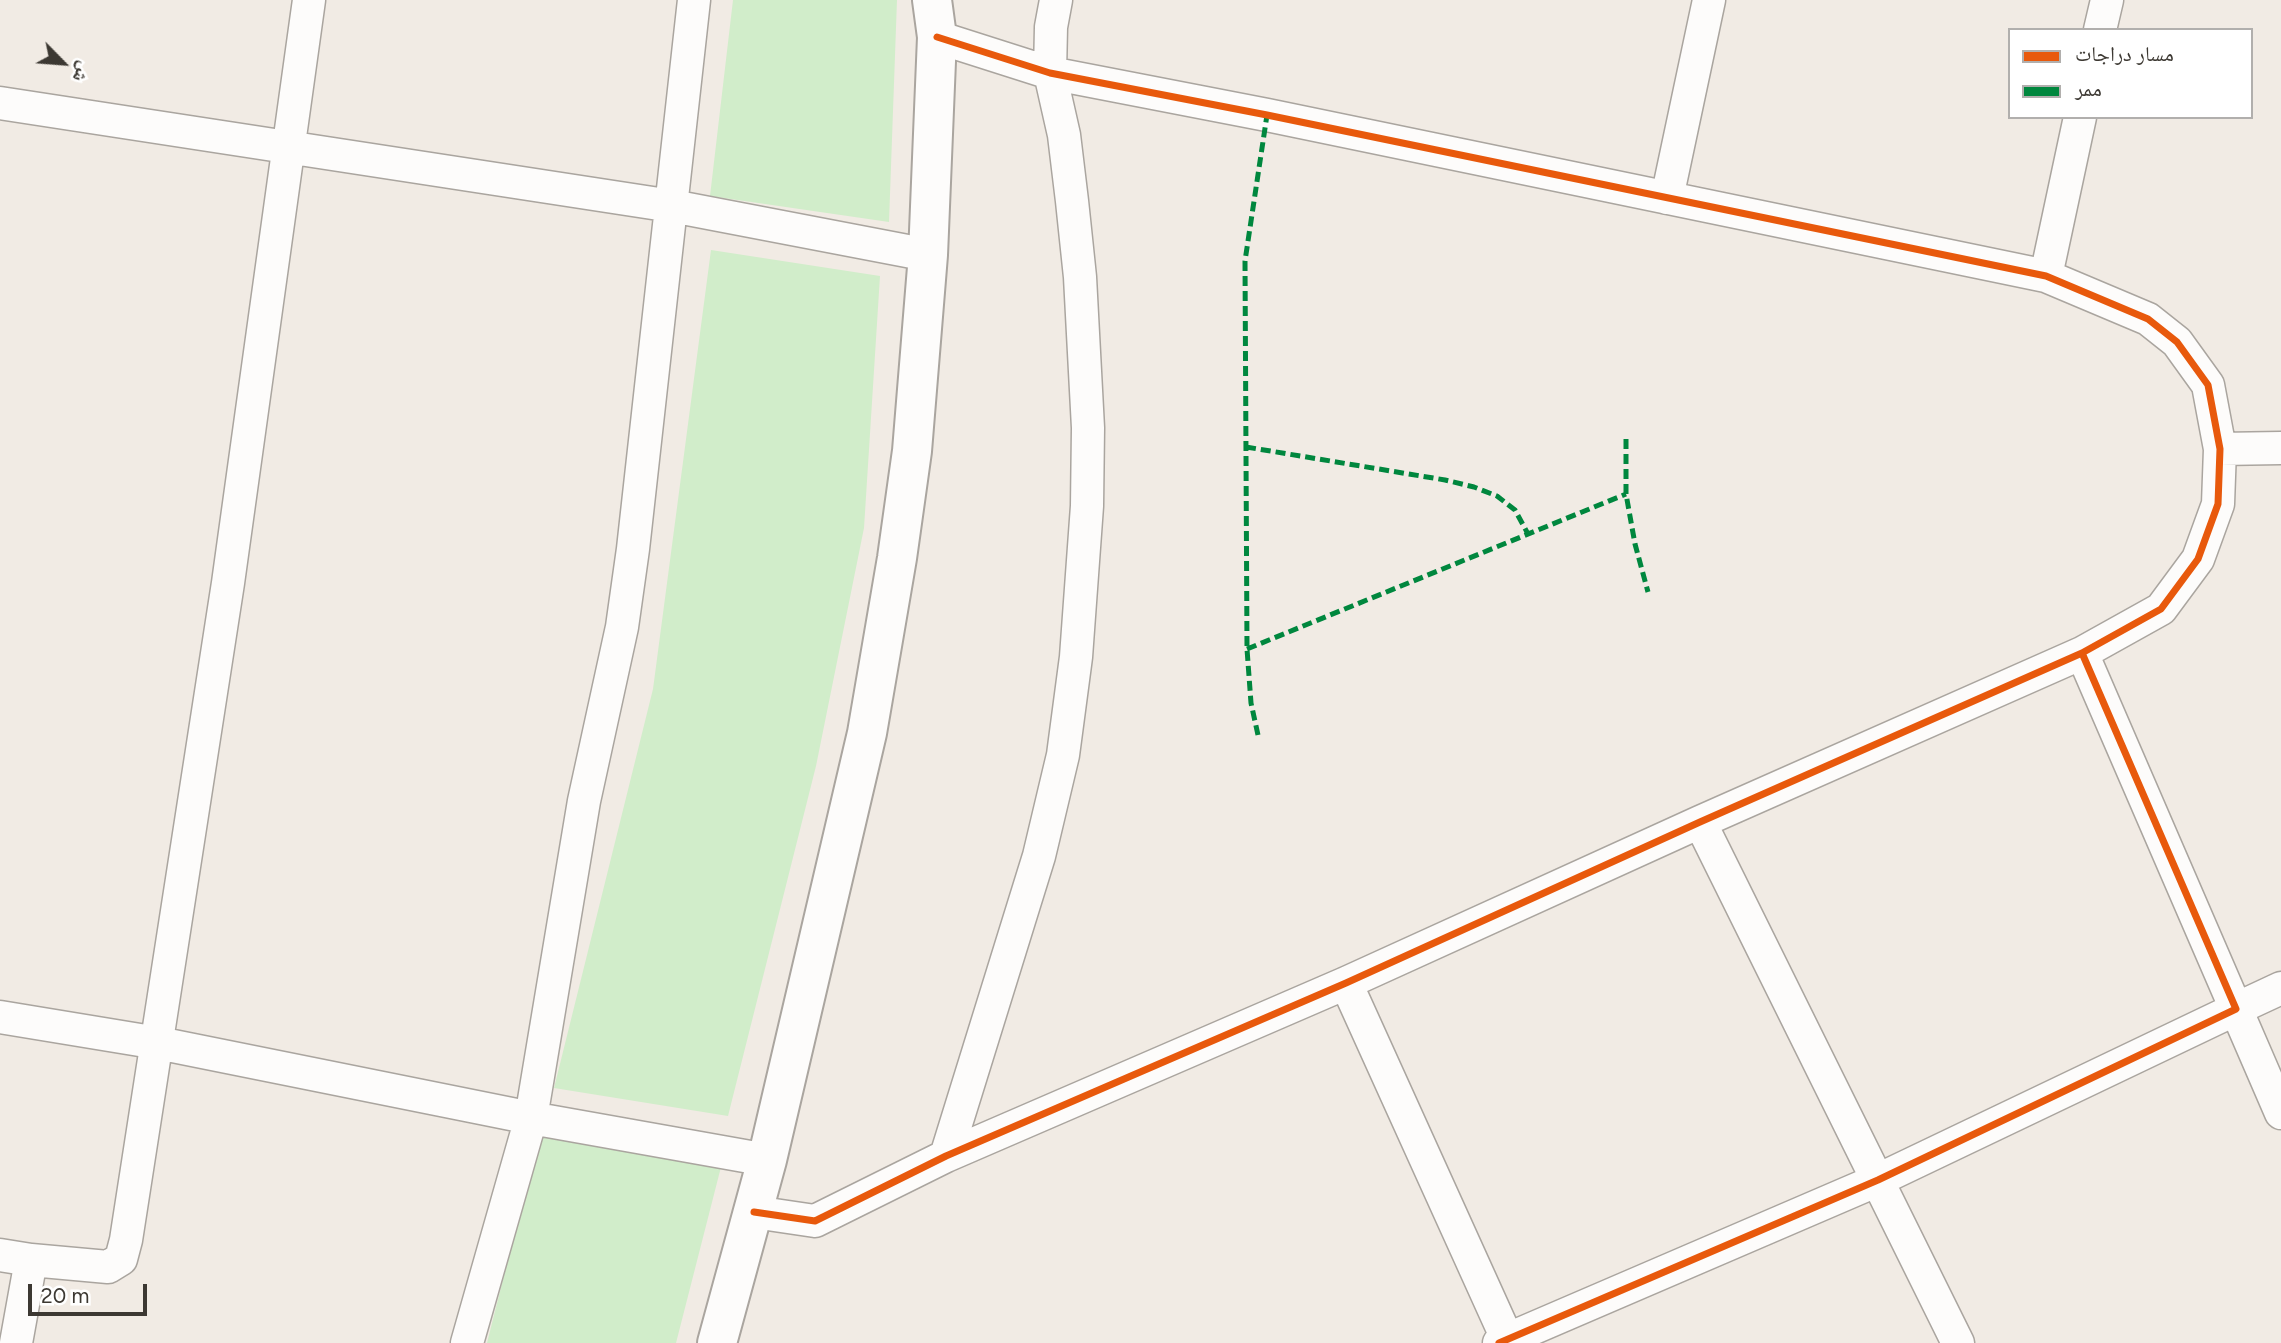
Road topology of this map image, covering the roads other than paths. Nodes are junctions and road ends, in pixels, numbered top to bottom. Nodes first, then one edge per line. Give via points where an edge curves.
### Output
1 (309, 0) edge
2 (694, 0) edge
3 (947, 0) edge
4 (1056, 0) edge
5 (1709, 0) edge
6 (2107, 0) edge
7 (935, 18) edge
8 (2100, 28) edge
9 (1050, 73) junction
10 (0, 103) edge
11 (2080, 119) edge
12 (288, 147) junction
13 (1667, 198) junction
14 (672, 206) junction
15 (928, 255) junction
16 (2046, 276) junction
17 (2281, 448) edge
18 (2220, 449) junction
19 (2082, 653) junction
20 (1700, 822) junction
21 (1346, 983) junction
22 (2281, 988) edge
23 (2236, 1009) junction
24 (0, 1017) edge
25 (158, 1043) junction
26 (2281, 1113) edge
27 (531, 1118) junction
28 (946, 1156) junction
29 (767, 1160) junction
30 (1878, 1180) junction
31 (754, 1212) junction
32 (0, 1255) edge
33 (31, 1259) junction
34 (1505, 1342) edge
35 (16, 1343) edge
36 (467, 1343) edge
37 (717, 1343) edge
38 (1958, 1343) edge

1 - 12 street
2 - 14 street
3 - 7 main road
4 - 9 street
5 - 13 street
6 - 8 street
7 - 9 street
7 - 15 main road
9 - 13 street
9 - 28 street via 1072,201 1088,428 1076,657 1063,755 1039,856
10 - 12 street
11 - 16 street
12 - 14 street
12 - 25 street
13 - 16 street
14 - 15 street
14 - 27 street via 622,627 584,802
15 - 29 main road via 912,451 867,733
16 - 18 street via 2148,319 2177,342 2208,385
17 - 18 street
18 - 19 street via 2218,504 2198,559 2161,609
19 - 20 street
19 - 23 street
20 - 21 street
20 - 30 street
21 - 28 street
21 - 34 street
22 - 23 street
23 - 26 street
23 - 30 street
24 - 25 street
25 - 27 street
25 - 33 street via 121,1259 108,1267
27 - 29 street
27 - 36 street
28 - 31 street via 815,1222
29 - 31 main road
30 - 34 street
30 - 38 street
31 - 37 main road
32 - 33 street
33 - 35 street

